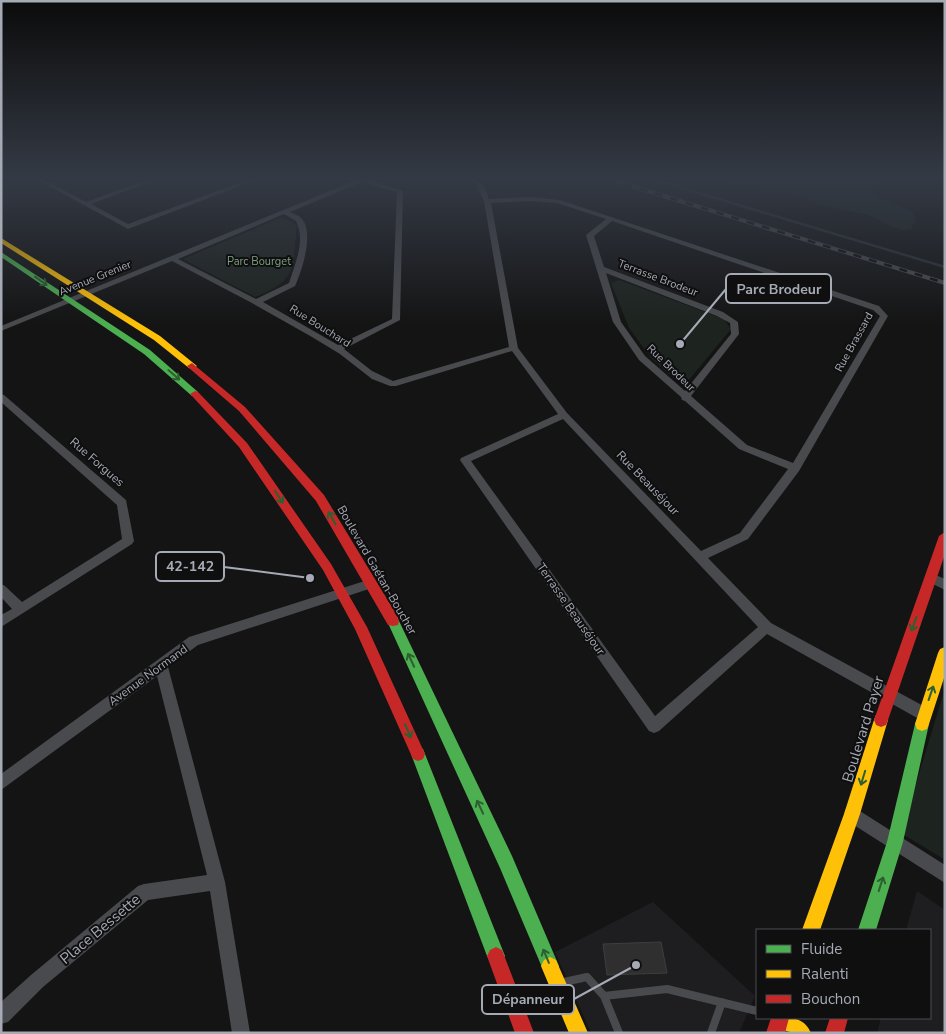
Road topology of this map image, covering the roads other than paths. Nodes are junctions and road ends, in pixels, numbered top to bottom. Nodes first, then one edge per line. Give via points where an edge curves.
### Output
1 (249, 227) edge
2 (302, 227) edge
3 (399, 227) edge
4 (492, 227) edge
5 (599, 227) edge
6 (639, 227) edge
7 (1, 240) edge
8 (1, 254) edge
9 (173, 259) junction
10 (598, 268) junction
11 (86, 294) junction
12 (68, 300) junction
13 (258, 302) junction
14 (1, 329) edge
15 (338, 348) junction
16 (514, 348) junction
17 (1, 397) edge
18 (685, 398) junction
19 (564, 415) junction
20 (794, 468) junction
21 (945, 536) edge
22 (700, 557) junction
23 (931, 578) junction
24 (371, 584) junction
25 (945, 586) edge
26 (1, 589) edge
27 (340, 593) junction
28 (20, 609) junction
29 (1, 622) edge
30 (766, 627) junction
31 (945, 653) edge
32 (160, 665) junction
33 (889, 693) junction
34 (924, 714) junction
35 (1, 783) edge
36 (852, 814) junction
37 (895, 842) junction
38 (945, 876) edge
39 (217, 882) junction
40 (811, 929) edge
41 (867, 929) edge
42 (558, 983) junction
43 (604, 996) junction
44 (722, 1002) junction
45 (756, 1011) edge
46 (1, 1016) edge
47 (780, 1019) edge
48 (781, 1019) edge
49 (839, 1019) edge
50 (241, 1033) edge
51 (525, 1033) edge
52 (578, 1033) edge
53 (619, 1033) edge
54 (711, 1033) edge
55 (774, 1033) edge
56 (802, 1033) edge
57 (834, 1033) edge

1 - 9 street, Avenue Grenier
2 - 13 street via 305,233 292,284
3 - 15 street via 396,320
4 - 16 street, Rue Beauséjour
5 - 10 street, Rue Brodeur via 590,234
6 - 20 street, Rue Brassard via 876,308 884,316
7 - 11 main road, Boulevard Gaétan-Boucher
8 -> 12 main road
9 - 11 street, Avenue Grenier
9 - 13 street, Rue Bouchard
10 - 18 street, Rue Brodeur via 617,322 642,358
10 - 18 street, Terrasse Brodeur via 734,322 735,334
11 - 12 street, Avenue Grenier
24 -> 11 main road, Boulevard Gaétan-Boucher via 320,498 242,409 157,338
12 - 14 street, Avenue Grenier
12 -> 27 main road via 147,352 197,396 244,445 327,567
13 - 15 street, Rue Bouchard
15 - 16 street, Rue Bouchard via 376,380 393,384
16 - 19 street, Rue Beauséjour
17 - 28 street, Rue Forgues via 122,503 128,541
18 - 20 street, Rue Brodeur via 743,447
19 - 22 street, Rue Beauséjour
19 - 30 street, Terrasse Beauséjour via 465,460 654,726
20 - 22 street, Rue Brassard via 744,536
21 - 23 main road, Boulevard Payer
22 - 30 street, Rue Beauséjour
23 - 25 street
23 -> 33 main road, Boulevard Payer
24 - 27 street, Avenue Normand
42 -> 24 main road, Boulevard Gaétan-Boucher via 506,862 391,617
26 - 28 street
27 - 32 street, Avenue Normand via 194,641
27 -> 51 main road via 361,627 426,771
28 - 29 street, Rue Forgues
30 - 33 street, Rue Beauséjour
34 -> 31 main road
32 - 35 street, Avenue Normand
32 - 39 street
33 - 34 street, Rue Beauséjour
33 -> 36 main road, Boulevard Payer
34 - 37 main road
36 - 37 street
36 - 40 main road, Boulevard Payer
37 - 38 street
41 -> 37 main road
39 - 46 street, Place Bessette via 144,892 37,981
39 - 50 street
42 - 43 lane via 586,977
42 - 52 main road, Boulevard Gaétan-Boucher
43 - 44 lane via 667,989
43 - 53 lane
44 - 45 lane
44 - 54 lane
47 - 55 main road
48 - 56 main road
49 - 57 main road

